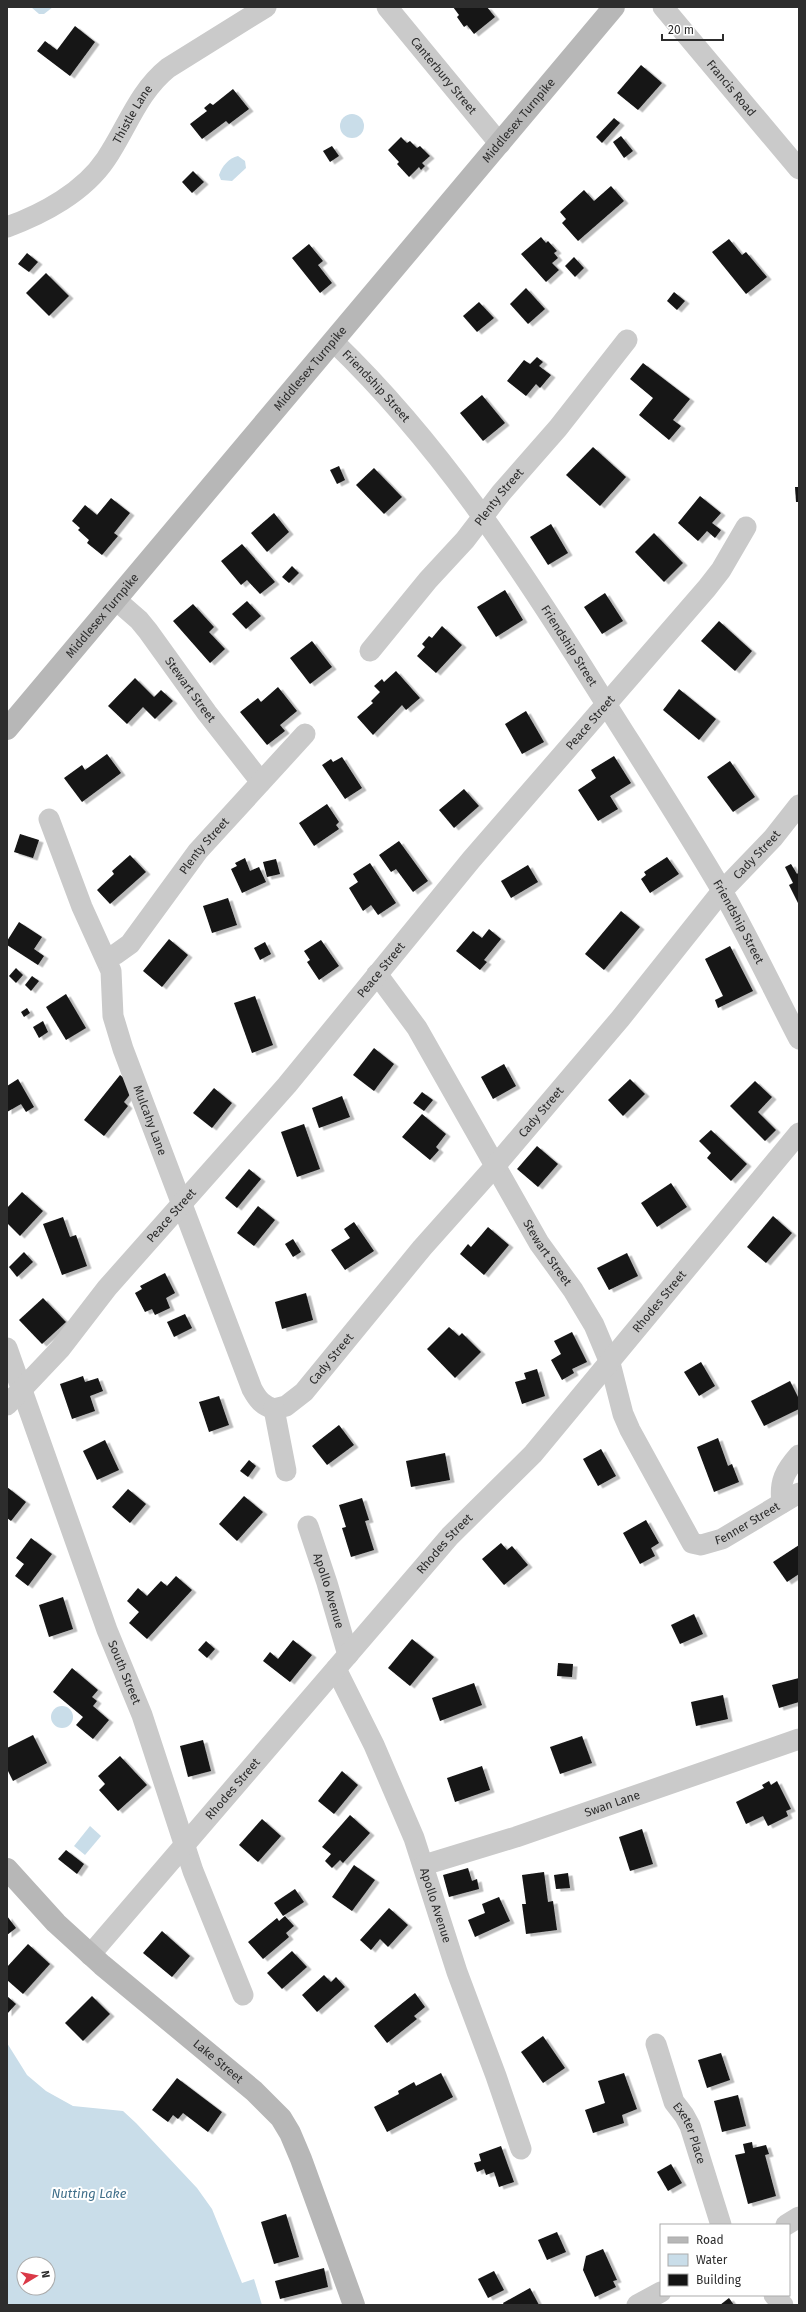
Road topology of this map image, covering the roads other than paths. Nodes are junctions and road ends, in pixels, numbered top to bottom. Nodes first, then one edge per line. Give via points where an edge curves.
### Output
1 (266, 7) edge
2 (387, 7) edge
3 (614, 7) edge
4 (663, 7) edge
5 (500, 144) junction
6 (799, 170) edge
7 (7, 227) edge
8 (627, 340) dead end
9 (334, 342) junction
10 (483, 516) junction
11 (746, 527) dead end
12 (116, 600) junction
13 (370, 651) dead end
14 (606, 704) junction
15 (7, 729) edge
16 (305, 734) dead end
17 (261, 782) junction
18 (799, 805) edge
19 (49, 819) dead end
20 (722, 890) junction
21 (106, 958) junction
22 (377, 974) junction
23 (799, 1039) edge
24 (799, 1133) edge
25 (496, 1165) junction
26 (182, 1204) junction
27 (7, 1348) edge
28 (610, 1363) junction
29 (14, 1397) edge
30 (274, 1409) junction
31 (799, 1455) edge
32 (286, 1471) dead end
33 (790, 1498) edge
34 (308, 1526) dead end
35 (692, 1543) joint
36 (342, 1662) junction
37 (799, 1739) edge
38 (184, 1845) junction
39 (424, 1864) junction
40 (7, 1869) edge
41 (90, 1955) junction
42 (243, 1995) dead end
43 (656, 2044) dead end
44 (521, 2149) dead end
45 (799, 2217) edge
46 (721, 2224) edge
47 (788, 2224) edge
48 (660, 2293) edge
49 (775, 2296) edge
50 (354, 2305) edge
51 (637, 2305) edge
52 (783, 2305) edge

1 - 7 street, Thistle Lane via 154,79 94,175 43,211
2 - 5 street, Canterbury Street
3 - 5 main road, Middlesex Turnpike
4 - 6 street, Francis Road
5 - 9 main road, Middlesex Turnpike
8 - 10 street, Plenty Street via 558,428
9 - 10 street, Friendship Street via 404,416
9 - 12 main road, Middlesex Turnpike via 227,465
10 - 13 street, Plenty Street
10 - 14 street, Friendship Street via 549,613
11 - 14 street, Peace Street via 721,570 707,588
12 - 15 main road, Middlesex Turnpike
12 - 17 street, Stewart Street via 148,631 206,713
14 - 20 street, Friendship Street
14 - 22 street, Peace Street via 471,860
16 - 17 street, Plenty Street
17 - 21 street, Plenty Street via 198,851 130,944
18 - 20 street, Cady Street via 768,843
19 - 21 street, Mulcahy Lane via 82,907
20 - 23 street, Friendship Street
20 - 25 street, Cady Street via 620,1019
21 - 26 street, Mulcahy Lane via 111,971 113,1016 123,1050
22 - 25 street, Stewart Street via 417,1028
22 - 26 street, Peace Street via 287,1086
24 - 28 street, Rhodes Street
25 - 28 street, Stewart Street via 539,1243 584,1306
25 - 30 street, Cady Street via 422,1248 304,1392 286,1406
26 - 29 street, Peace Street via 107,1288 60,1349
26 - 30 street, Mulcahy Lane via 252,1389 264,1406
27 - 29 street, South Street
28 - 35 street, Stewart Street via 623,1414 630,1430
28 - 36 street, Rhodes Street via 534,1454 450,1536
29 - 38 street, South Street via 142,1715
30 - 32 street
31 - 33 street via 782,1477 780,1488
33 - 35 street, Fenner Street via 722,1539 701,1545
34 - 36 street, Apollo Avenue via 327,1583
36 - 38 street, Rhodes Street
36 - 39 street, Apollo Avenue
37 - 39 street, Swan Lane via 516,1837
38 - 41 street, Rhodes Street
38 - 42 street, South Street
39 - 44 street, Apollo Avenue via 456,1972
40 - 41 main road, Lake Street via 56,1923
41 - 50 main road, Lake Street via 254,2090 281,2118 301,2159
43 - 46 street, Exeter Place via 674,2102 690,2126
45 - 47 street
48 - 51 street
49 - 52 street

